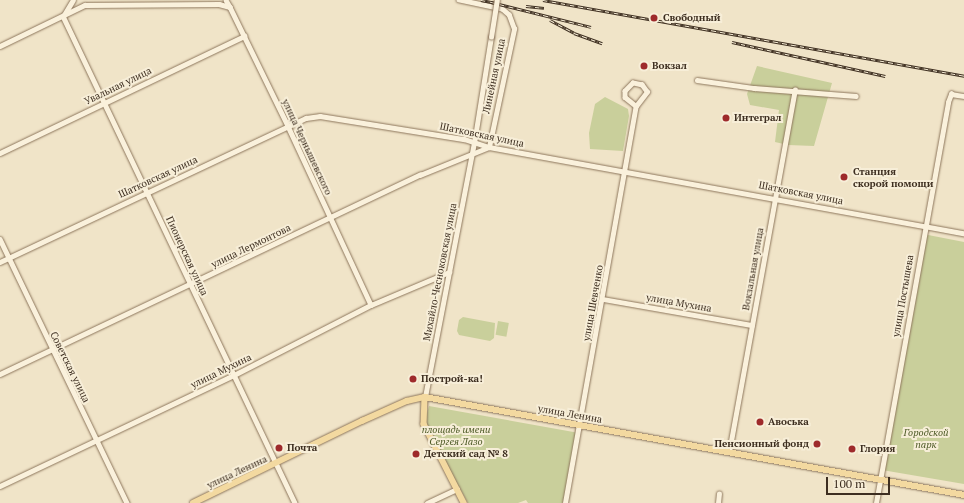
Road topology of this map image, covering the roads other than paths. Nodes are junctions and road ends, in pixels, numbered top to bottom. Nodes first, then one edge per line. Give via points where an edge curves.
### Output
1 (73, 0) edge
2 (226, 0) edge
3 (232, 0) edge
4 (459, 0) edge
5 (497, 0) edge
6 (230, 7) junction
7 (63, 16) junction
8 (244, 36) junction
9 (0, 46) edge
10 (697, 80) dead end
11 (795, 90) junction
12 (856, 96) dead end
13 (964, 96) edge
14 (104, 103) junction
15 (636, 106) junction
16 (288, 126) junction
17 (474, 143) junction
18 (489, 147) junction
19 (0, 153) edge
20 (471, 156) junction
21 (623, 170) junction
22 (148, 192) junction
23 (774, 197) junction
24 (331, 218) junction
25 (925, 226) junction
26 (964, 233) edge
27 (0, 239) edge
28 (10, 258) junction
29 (0, 262) edge
30 (449, 272) junction
31 (191, 285) junction
32 (603, 299) junction
33 (371, 305) junction
34 (752, 325) junction
35 (52, 350) junction
36 (0, 374) edge
37 (234, 375) junction
38 (425, 397) junction
39 (580, 424) junction
40 (96, 441) junction
41 (729, 452) junction
42 (277, 463) junction
43 (880, 480) junction
44 (0, 486) edge
45 (457, 489) junction
46 (719, 494) dead end
47 (964, 495) edge
48 (127, 503) edge
49 (193, 503) edge
50 (295, 503) edge
51 (427, 503) edge
52 (464, 503) edge
53 (565, 503) edge
54 (718, 503) edge
55 (876, 503) edge

1 - 7 street
2 - 6 street, улица Чернышевского
3 - 6 street
4 - 18 street, Линейная улица via 502,9 509,15 514,29
5 - 17 street, Михайло-Чесноковская улица, bridge
6 - 7 street via 220,4 85,5
6 - 8 street, улица Чернышевского
7 - 9 street
7 - 14 street, Пионерская улица
8 - 14 street, Увальная улица
8 - 16 street, улица Чернышевского
10 - 11 street via 754,88
11 - 12 street
11 - 23 street, Вокзальная улица
13 - 25 street, улица Постышева via 951,94
14 - 19 street, Увальная улица
14 - 22 street, Пионерская улица
15 - 15 street, улица Шевченко via 647,92 642,85 632,83 625,91 625,97
15 - 21 street, улица Шевченко
16 - 17 street, Шатковская улица via 306,118 320,116 464,139
16 - 22 street, Шатковская улица
16 - 24 street, улица Чернышевского
17 - 18 street, Шатковская улица
17 - 20 street, Михайло-Чесноковская улица
18 - 20 street, улица Лермонтова
18 - 21 street, Шатковская улица
20 - 24 street, улица Лермонтова via 420,175
20 - 30 street, Михайло-Чесноковская улица
21 - 23 street, Шатковская улица
21 - 32 street, улица Шевченко
22 - 28 street, Шатковская улица
22 - 31 street, Пионерская улица
23 - 25 street, Шатковская улица
23 - 34 street, Вокзальная улица
24 - 31 street, улица Лермонтова
24 - 33 street, улица Чернышевского
25 - 26 street, Шатковская улица
25 - 43 street, улица Постышева
27 - 28 street, Советская улица
28 - 29 street, Шатковская улица
28 - 35 street, Советская улица
30 - 33 street, улица Мухина
30 - 38 street, Михайло-Чесноковская улица
31 - 35 street, улица Лермонтова
31 - 37 street, Пионерская улица
32 - 34 street, улица Мухина
32 - 39 street, улица Шевченко
33 - 37 street, улица Мухина
34 - 41 street, Вокзальная улица
35 - 36 street, улица Лермонтова
35 - 40 street, Советская улица
37 - 40 street, улица Мухина
37 - 42 street, Пионерская улица
38 - 39 main road, улица Ленина
38 - 42 main road, улица Ленина via 407,401 362,421
38 - 45 main road, Михайло-Чесноковская улица via 424,424
39 - 41 main road, улица Ленина
39 - 53 street, улица Шевченко
40 - 44 street, улица Мухина
40 - 48 street, Советская улица
41 - 43 main road, улица Ленина
42 - 49 main road, улица Ленина
42 - 50 street, Пионерская улица
43 - 47 main road, улица Ленина
43 - 55 street, улица Постышева
45 - 51 street
45 - 52 main road, Михайло-Чесноковская улица
46 - 54 street

